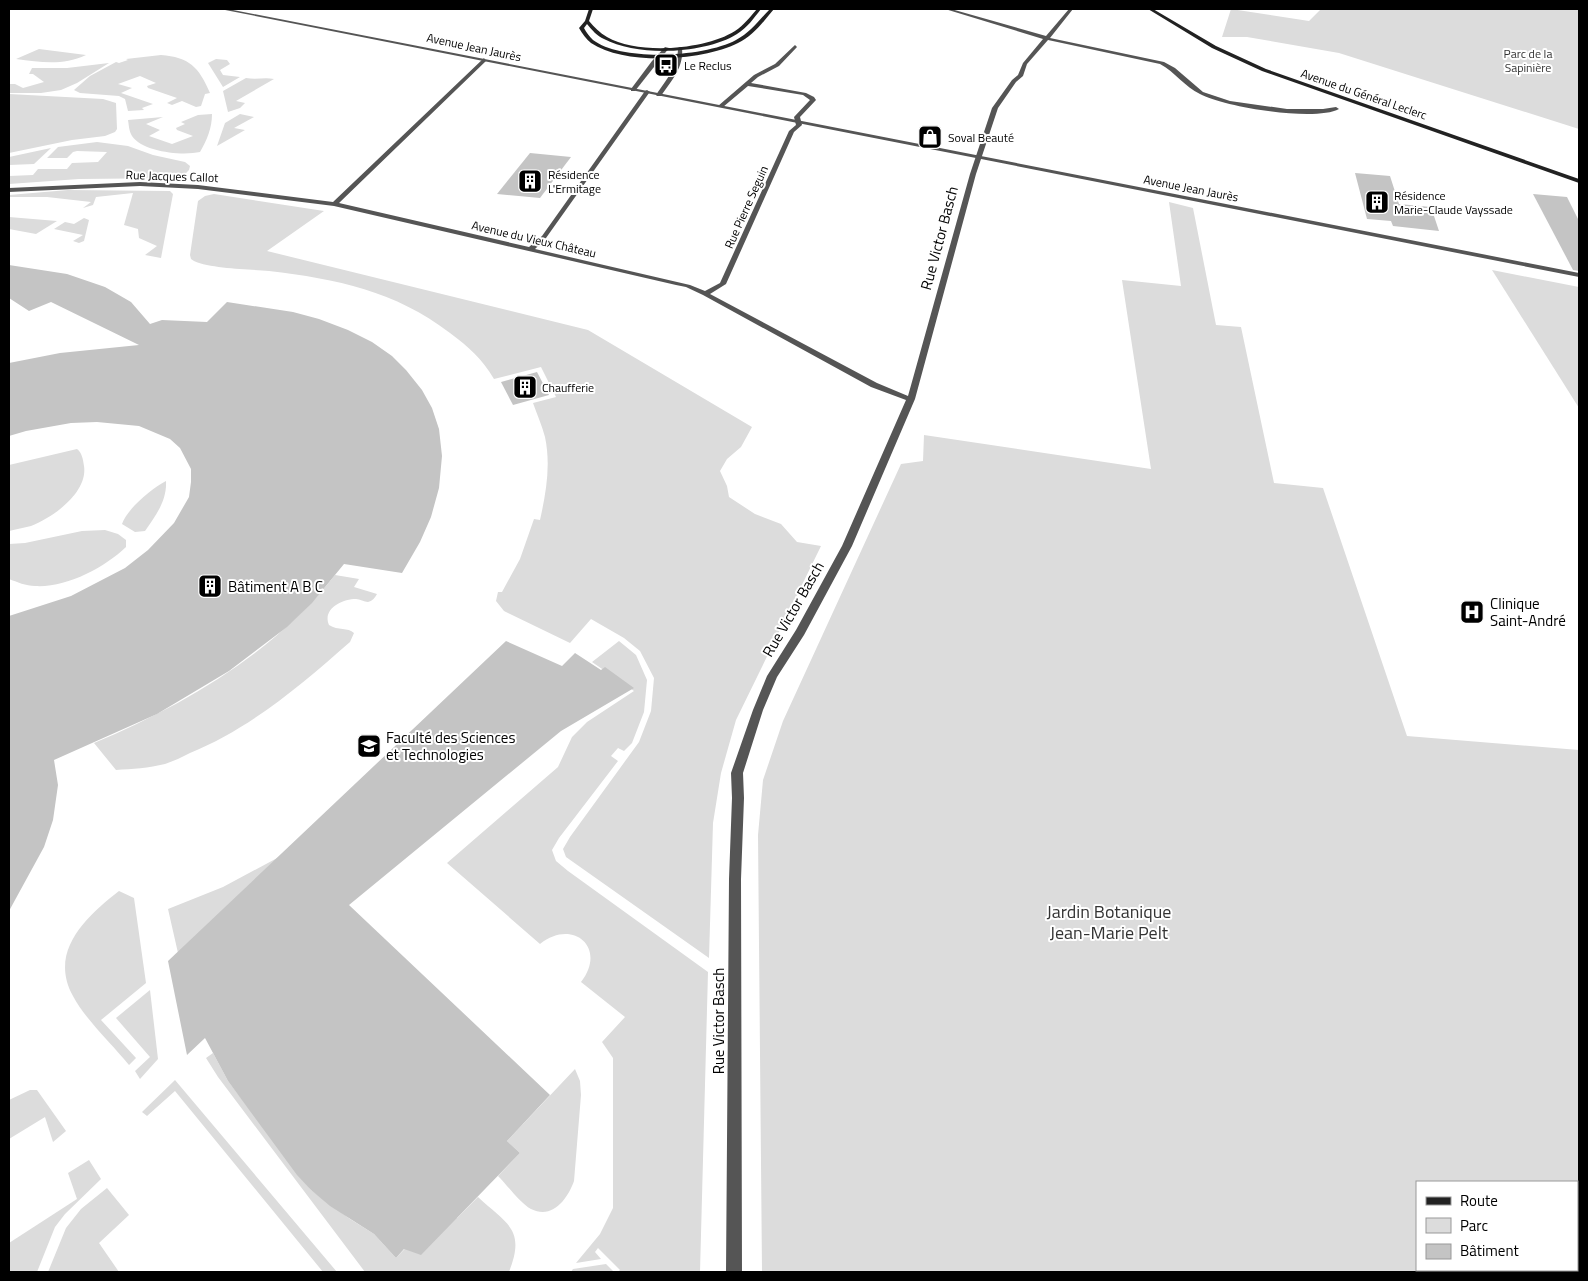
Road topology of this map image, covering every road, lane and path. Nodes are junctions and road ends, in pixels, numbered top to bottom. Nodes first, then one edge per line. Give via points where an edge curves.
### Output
1 (222, 9) edge
2 (591, 9) edge
3 (759, 9) edge
4 (772, 9) edge
5 (947, 9) edge
6 (1071, 9) edge
7 (1150, 9) edge
8 (587, 22) junction
9 (1047, 38) junction
10 (795, 46) dead end
11 (668, 48) junction
12 (680, 48) junction
13 (681, 55) junction
14 (660, 56) junction
15 (484, 60) junction
16 (746, 84) junction
17 (633, 90) junction
18 (647, 92) junction
19 (659, 94) junction
20 (721, 106) junction
21 (1336, 109) dead end
22 (798, 122) junction
23 (979, 158) junction
24 (1579, 181) edge
25 (9, 190) edge
26 (334, 204) junction
27 (530, 250) junction
28 (1579, 275) edge
29 (705, 294) junction
30 (911, 399) junction
31 (734, 1272) edge

1 - 15 street, Avenue Jean Jaurès
2 - 8 main road
3 - 12 main road via 735,34 710,43
4 - 13 main road via 735,43 709,52
5 - 9 street
6 - 9 street, Rue Victor Basch
7 - 24 main road, Avenue du Général Leclerc via 1214,47 1264,70
8 - 11 main road via 601,35 617,42
8 - 14 main road via 580,28 583,35 597,45 625,53
9 - 21 street via 1162,63 1174,69 1196,90 1225,101 1263,108
9 - 23 street, Rue Victor Basch via 995,108
10 - 16 street via 773,69
11 - 12 main road
11 - 14 street
12 - 13 street
13 - 14 main road
13 - 19 street via 680,64
14 - 17 street
15 - 17 street, Avenue Jean Jaurès
15 - 26 street
16 - 20 street
16 - 22 street via 812,98 797,117
17 - 18 street, Avenue Jean Jaurès
18 - 19 street, Avenue Jean Jaurès
18 - 27 street via 544,237
19 - 20 street, Avenue Jean Jaurès
20 - 22 street, Avenue Jean Jaurès
22 - 23 street, Avenue Jean Jaurès
22 - 29 street, Rue Pierre Seguin via 723,284
23 - 28 street, Avenue Jean Jaurès
23 - 30 street, Rue Victor Basch
25 - 26 street, Rue Jacques Callot via 94,185 183,186 256,192
26 - 27 street, Avenue du Vieux Château
27 - 29 street, Avenue du Vieux Château via 682,284
29 - 30 street, Avenue du Vieux Château via 874,385
30 - 31 street, Rue Victor Basch via 847,546 772,676 737,773

